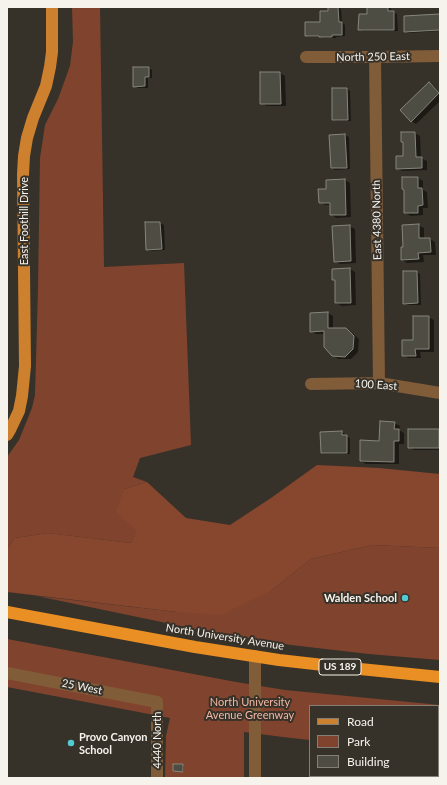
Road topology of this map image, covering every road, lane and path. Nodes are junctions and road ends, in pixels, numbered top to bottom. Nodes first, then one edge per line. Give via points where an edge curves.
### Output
1 (52, 7) edge
2 (440, 56) edge
3 (306, 57) dead end
4 (375, 58) junction
5 (379, 383) junction
6 (311, 384) dead end
7 (440, 393) edge
8 (7, 435) edge
9 (7, 612) edge
10 (255, 656) junction
11 (7, 673) edge
12 (440, 677) edge
13 (157, 702) joint
14 (157, 778) edge
15 (255, 778) edge

1 - 8 main road, East Foothill Drive via 50,67 46,86 27,138 24,156 25,366 19,411
2 - 4 street, North 250 East
3 - 4 street, North 250 East
4 - 5 street, East 4380 North
5 - 6 street, 100 East
5 - 7 street, 100 East
9 - 10 highway, North University Avenue / US 189
10 - 12 highway, North University Avenue / US 189
10 - 15 street
11 - 13 street, 25 West
13 - 14 street, 4440 North

